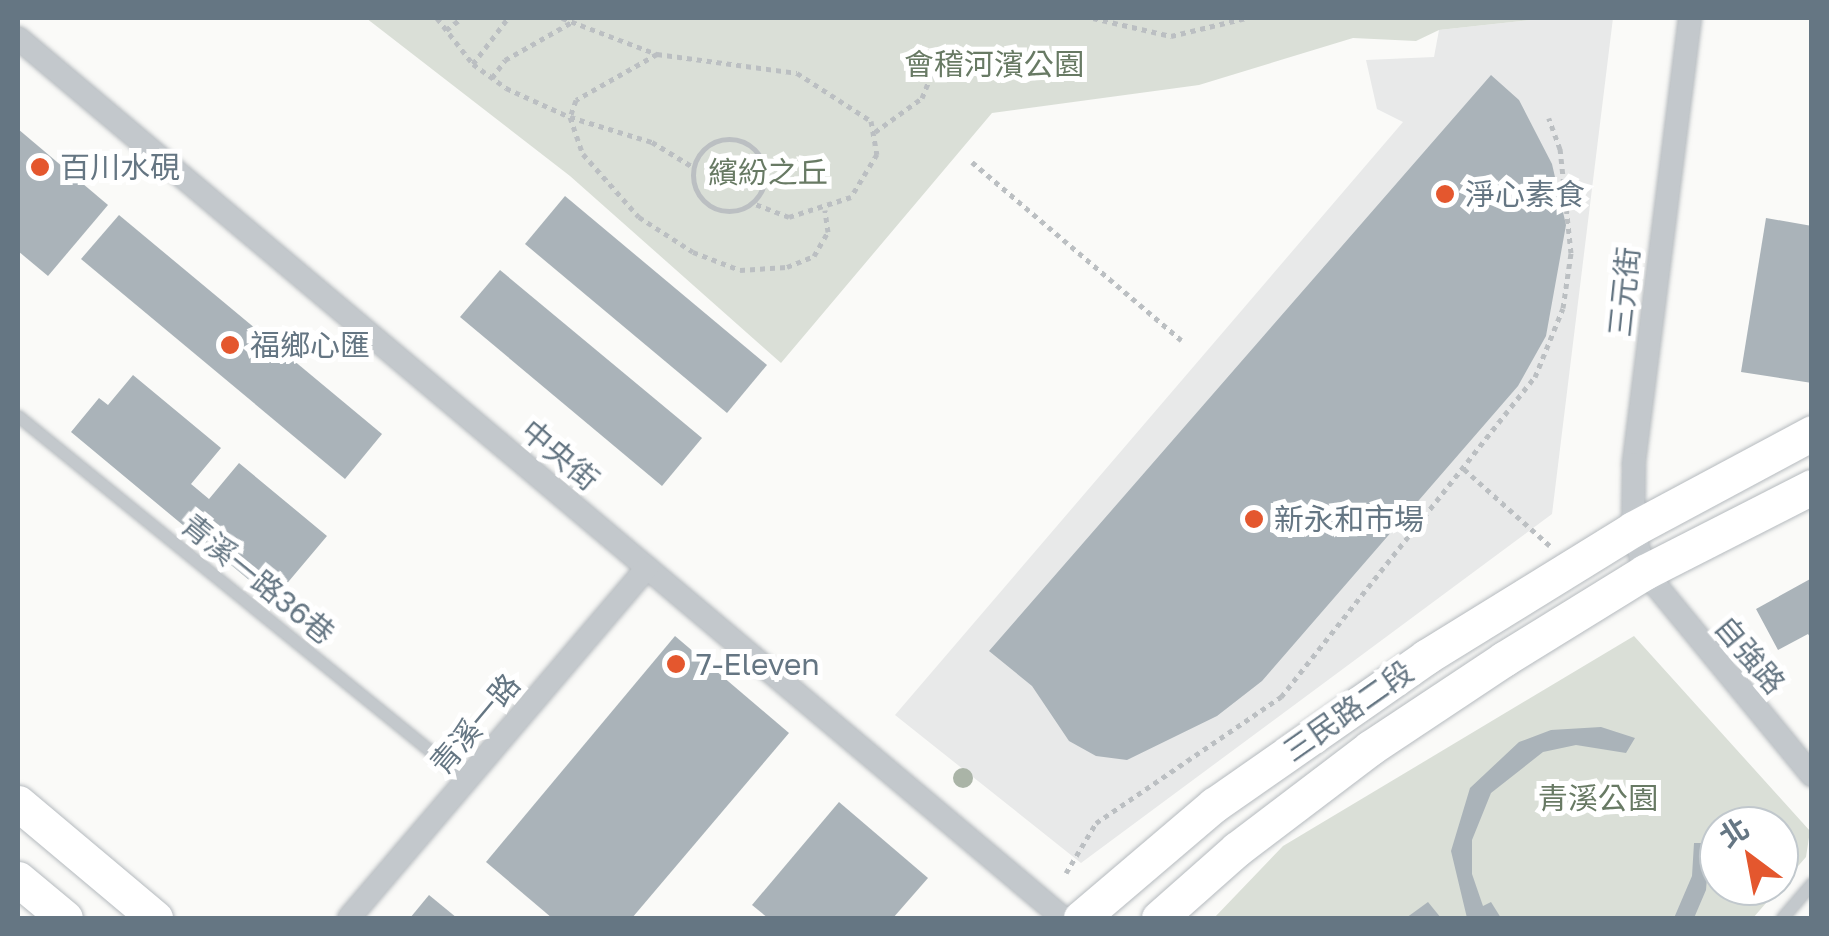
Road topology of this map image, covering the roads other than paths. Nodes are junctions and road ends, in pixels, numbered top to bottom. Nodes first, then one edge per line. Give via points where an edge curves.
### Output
1 (1690, 18) edge
2 (18, 38) edge
3 (18, 416) edge
4 (1812, 434) edge
5 (1812, 488) edge
6 (1633, 529) junction
7 (647, 568) junction
8 (1645, 572) junction
9 (1812, 775) edge
10 (466, 780) junction
11 (18, 803) edge
12 (18, 879) edge
13 (1812, 884) edge
14 (64, 918) edge
15 (155, 918) edge
16 (349, 918) edge
17 (1063, 918) edge
18 (1081, 918) edge
19 (1159, 918) edge
20 (1782, 918) edge

1 - 6 street, 三元街 via 1661,228
2 - 7 street, 中央街
3 - 10 lane, 青溪一路36巷
4 - 6 main road, 三民路二段
5 - 8 main road, 三民路二段
6 - 8 street, 三元街
6 - 18 main road, 三民路二段 via 1426,656 1247,782
7 - 10 street, 青溪一路
7 - 17 street, 中央街
8 - 9 street, 自強路
8 - 19 main road, 三民路二段 via 1370,748
10 - 16 street, 青溪一路
11 - 15 main road
12 - 14 main road
13 - 20 lane

